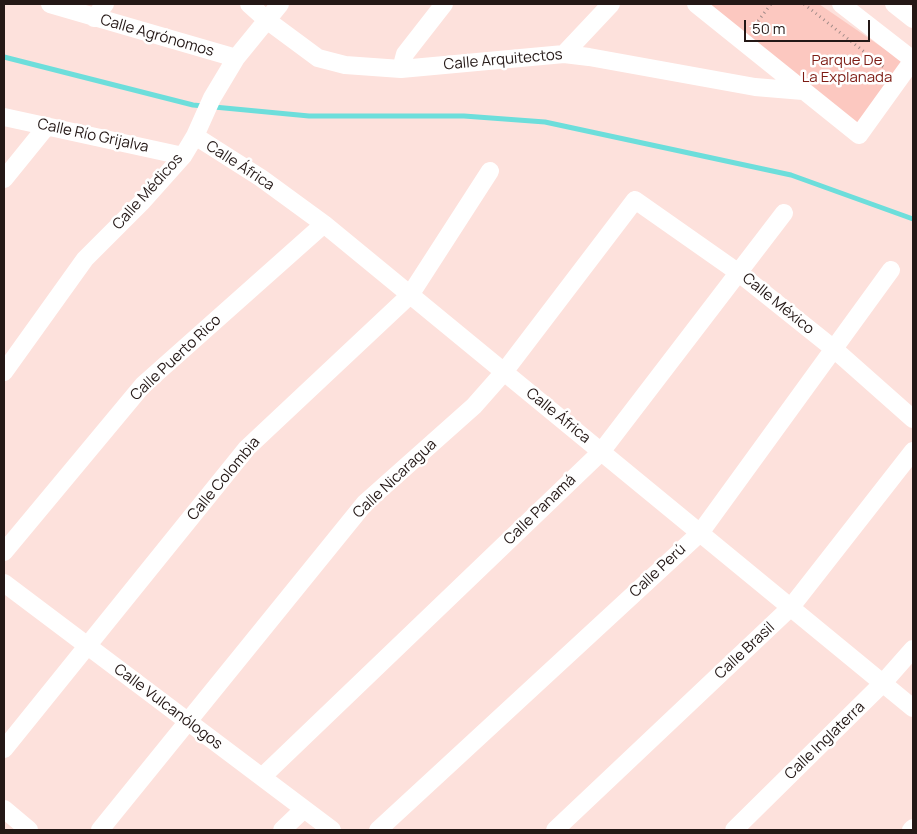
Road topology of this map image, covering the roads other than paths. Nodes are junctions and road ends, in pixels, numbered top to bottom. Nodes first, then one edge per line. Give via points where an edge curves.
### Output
1 (50, 4) edge
2 (105, 4) edge
3 (249, 4) edge
4 (280, 4) edge
5 (444, 4) edge
6 (611, 4) edge
7 (696, 4) edge
8 (841, 4) edge
9 (894, 4) edge
10 (94, 18) junction
11 (913, 19) edge
12 (268, 20) junction
13 (564, 54) junction
14 (236, 58) junction
15 (401, 69) junction
16 (803, 91) junction
17 (4, 117) edge
18 (47, 126) junction
19 (194, 136) junction
20 (183, 156) junction
21 (490, 171) dead end
22 (4, 179) edge
23 (635, 200) joint
24 (784, 213) dead end
25 (324, 224) junction
26 (892, 270) dead end
27 (739, 272) junction
28 (410, 295) junction
29 (834, 349) junction
30 (4, 372) edge
31 (504, 372) junction
32 (913, 419) edge
33 (913, 451) edge
34 (601, 452) junction
35 (700, 532) junction
36 (4, 552) edge
37 (4, 583) edge
38 (791, 607) junction
39 (87, 646) junction
40 (913, 649) edge
41 (883, 683) junction
42 (913, 708) edge
43 (189, 722) junction
44 (4, 749) edge
45 (262, 777) junction
46 (4, 809) edge
47 (304, 809) junction
48 (29, 830) edge
49 (100, 830) edge
50 (282, 830) edge
51 (332, 830) edge
52 (378, 830) edge
53 (555, 830) edge
54 (734, 830) edge

1 - 10 street, Calle Agrónomos
2 - 10 street
3 - 12 street, Calle Arquitectos
4 - 12 street, Calle Médicos
5 - 15 street via 405,54
6 - 13 street
7 - 16 street
8 - 16 street via 913,60 859,134
9 - 11 street
10 - 14 street, Calle Agrónomos
12 - 14 street, Calle Médicos
12 - 15 street, Calle Arquitectos via 318,58 344,65
13 - 15 street, Calle Arquitectos
13 - 16 street, Calle Arquitectos via 755,87
14 - 19 street, Calle Médicos
17 - 18 street, Calle Río Grijalva
18 - 20 street, Calle Río Grijalva
18 - 22 street
19 - 20 street, Calle Médicos
19 - 25 street, Calle África via 261,178
20 - 30 street, Calle Médicos via 86,259
21 - 28 street, Calle Colombia
23 - 27 street, Calle México
23 - 31 street, Calle Nicaragua
24 - 27 street, Calle Panamá
25 - 28 street, Calle África
25 - 36 street, Calle Puerto Rico via 143,385
26 - 29 street, Calle Perú
27 - 29 street, Calle México
27 - 34 street, Calle Panamá
28 - 31 street, Calle África
28 - 39 street, Calle Colombia via 247,448
29 - 32 street, Calle México
29 - 35 street, Calle Perú
31 - 34 street, Calle África
31 - 43 street, Calle Nicaragua via 474,406 365,503
33 - 38 street, Calle Brasil
34 - 35 street, Calle África
34 - 45 street, Calle Panamá
35 - 38 street, Calle África
35 - 52 street, Calle Perú
37 - 39 street, Calle Vulcanólogos
38 - 41 street, Calle África
38 - 53 street, Calle Brasil
39 - 43 street, Calle Vulcanólogos
39 - 44 street, Calle Colombia
40 - 41 street, Calle Inglaterra
41 - 42 street, Calle África
41 - 54 street, Calle Inglaterra
43 - 45 street, Calle Vulcanólogos
43 - 49 street, Calle Nicaragua
45 - 47 street, Calle Vulcanólogos
46 - 48 street
47 - 50 street
47 - 51 street, Calle Vulcanólogos

